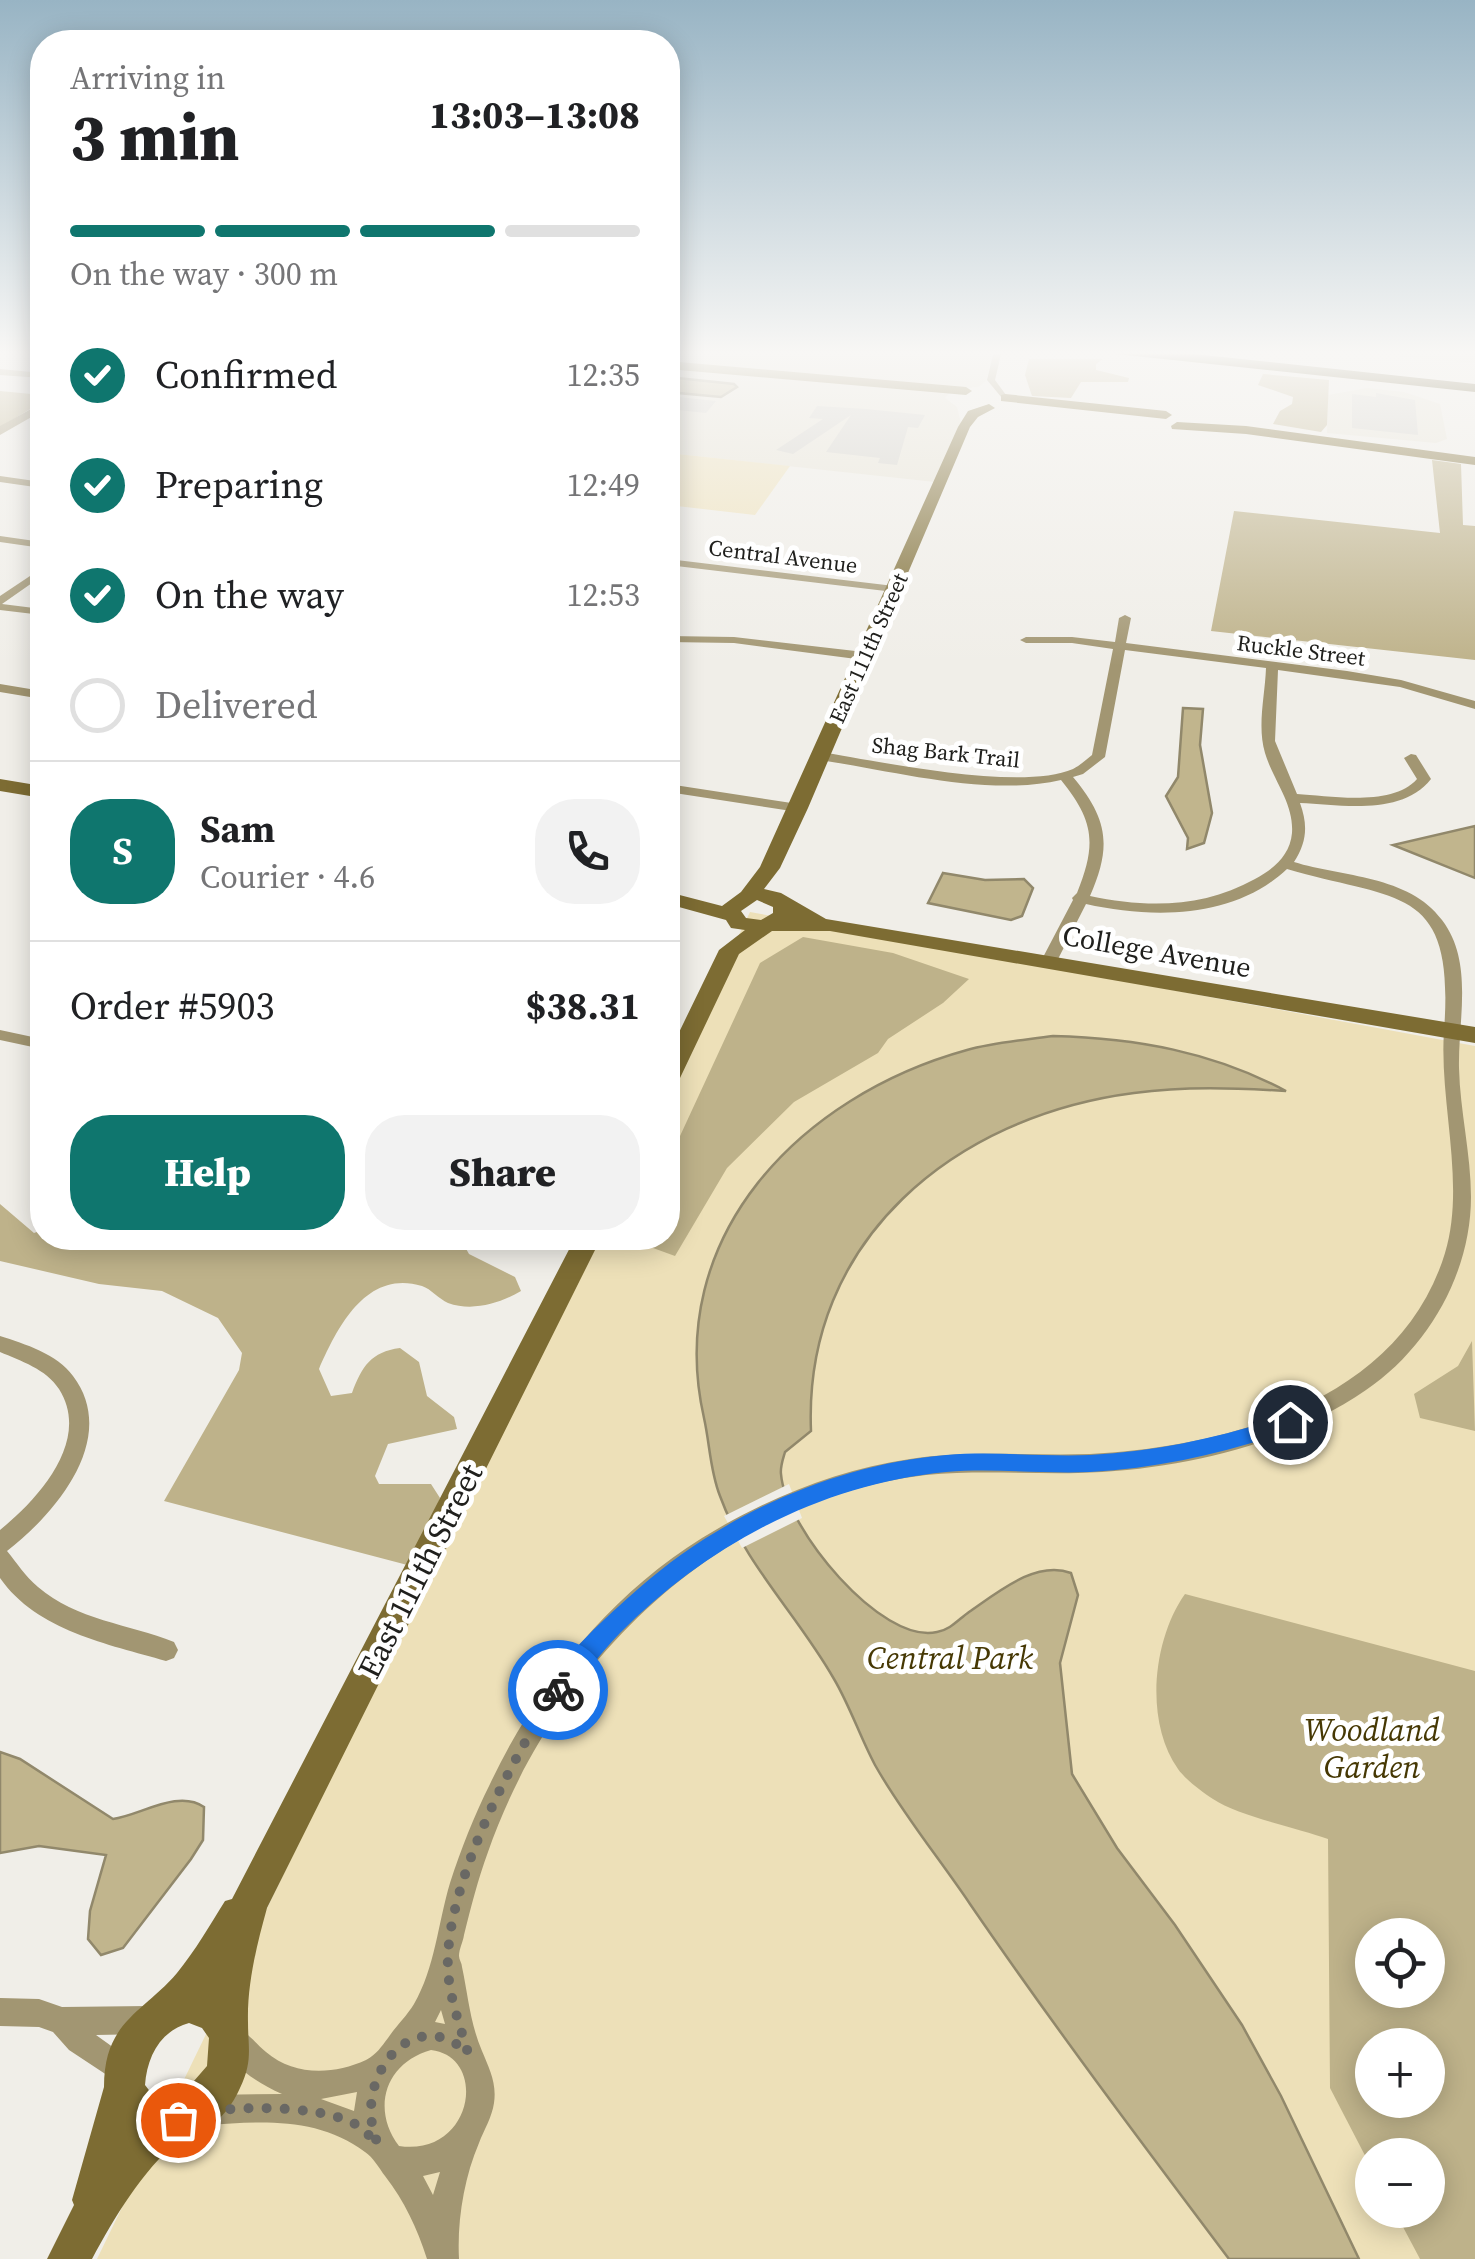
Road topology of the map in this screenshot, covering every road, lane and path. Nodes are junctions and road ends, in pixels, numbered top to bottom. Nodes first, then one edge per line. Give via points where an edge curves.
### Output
1 (951, 455) edge
2 (0, 479) edge
3 (30, 483) edge
4 (0, 539) edge
5 (30, 543) edge
6 (680, 563) edge
7 (30, 580) edge
8 (894, 589) junction
9 (0, 604) edge
10 (30, 610) edge
11 (1125, 618) dead end
12 (680, 639) edge
13 (1026, 640) dead end
14 (1120, 647) junction
15 (864, 656) junction
16 (1272, 666) junction
17 (0, 688) edge
18 (30, 693) edge
19 (1475, 705) edge
20 (820, 756) junction
21 (1412, 758) dead end
22 (1068, 778) junction
23 (0, 785) edge
24 (30, 790) edge
25 (680, 790) edge
26 (1290, 798) junction
27 (798, 808) junction
28 (1285, 864) junction
29 (770, 868) junction
30 (1080, 898) junction
31 (680, 899) edge
32 (739, 907) junction
33 (775, 915) junction
34 (730, 950) junction
35 (1048, 963) junction
36 (1464, 1033) edge
37 (0, 1035) edge
38 (30, 1041) edge
39 (680, 1053) edge
40 (582, 1250) edge
41 (0, 1344) edge
42 (0, 1544) edge
43 (0, 1560) edge
44 (166, 1650) dead end
45 (249, 1904) junction
46 (448, 1956) junction
47 (0, 2012) edge
48 (162, 2014) junction
49 (62, 2021) junction
50 (228, 2030) junction
51 (468, 2053) junction
52 (387, 2060) junction
53 (125, 2080) junction
54 (182, 2116) junction
55 (468, 2132) junction
56 (386, 2152) junction
57 (90, 2215) junction
58 (442, 2257) edge
59 (68, 2259) edge

1 - 8 main road, East 111th Street
2 - 3 street
4 - 5 street
6 - 8 street, Central Avenue
7 - 9 street
8 - 15 main road, East 111th Street
9 - 10 street
11 - 14 street
12 - 15 street
13 - 14 street, Ruckle Street
14 - 16 street, Ruckle Street
14 - 22 street via 1098,757
15 - 20 main road, East 111th Street
16 - 19 street, Ruckle Street via 1401,684
16 - 26 street via 1270,750
17 - 18 street
20 - 22 street, Shag Bark Trail via 1018,781
20 - 27 main road, East 111th Street
21 - 26 street via 1424,779 1409,794
22 - 30 street via 1096,816 1101,838
23 - 24 main road
25 - 27 street
26 - 28 street via 1299,832
27 - 29 main road, East 111th Street
28 - 30 street via 1236,896 1195,908 1149,910
28 - 36 street via 1384,887 1430,912 1448,940 1454,1006
29 - 32 main road, East 111th Street
29 - 33 main road
30 - 35 street
31 - 32 main road
32 - 33 main road via 746,926
32 - 33 main road via 766,895
32 - 34 main road
33 - 34 main road
33 - 35 main road, College Avenue
34 - 39 main road
35 - 36 main road, College Avenue
36 - 46 street via 1458,1241 1429,1311 1367,1377 1290,1422 1190,1452 1089,1464 948,1464 842,1484 703,1550 610,1628 542,1715 485,1826
37 - 38 street
40 - 45 main road, East 111th Street
41 - 42 street via 48,1362 67,1379 81,1415 67,1472 42,1507
43 - 44 street via 29,1598 52,1612
45 - 48 main road, East 111th Street via 192,1986
45 - 50 main road, East 111th Street via 236,1949
46 - 51 street via 452,2001
46 - 52 street via 420,2024
47 - 49 street
48 - 49 street
48 - 50 main road via 204,2005 218,2012
48 - 53 main road via 131,2048
49 - 53 street
50 - 52 street via 260,2070 294,2084 349,2082
50 - 54 main road via 224,2078
51 - 52 street via 434,2036
51 - 55 street via 480,2082
52 - 56 street via 368,2106 370,2127
53 - 54 main road via 131,2104 143,2116
53 - 57 main road
54 - 56 street via 256,2108 308,2112 356,2124
54 - 57 main road via 143,2145
55 - 56 street via 435,2161 415,2165
55 - 58 street via 449,2190
56 - 58 street via 419,2198
57 - 59 main road

